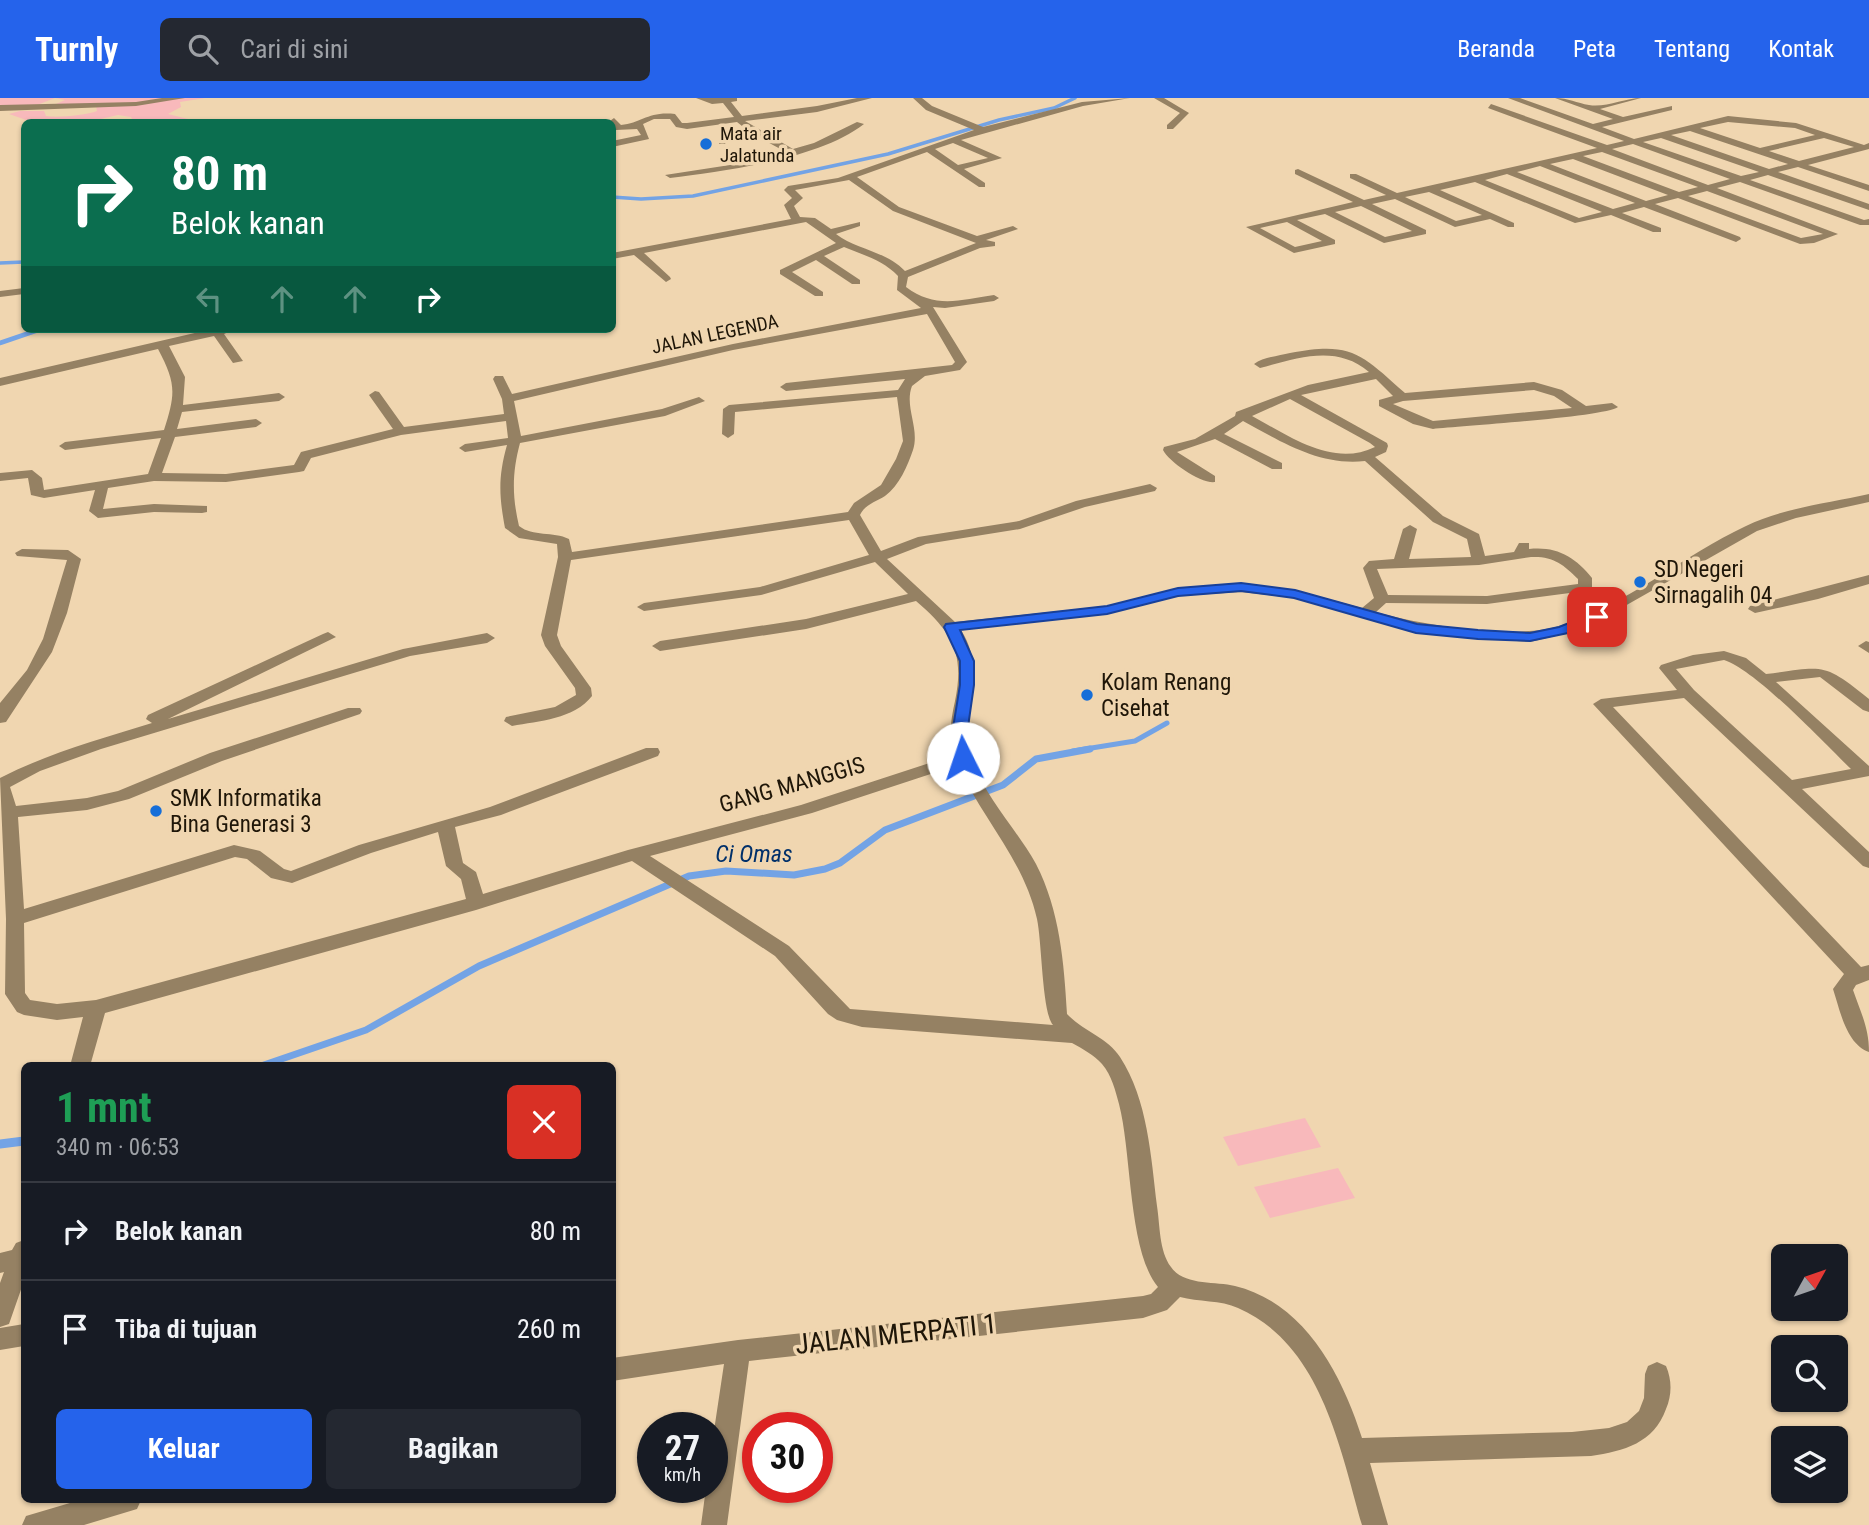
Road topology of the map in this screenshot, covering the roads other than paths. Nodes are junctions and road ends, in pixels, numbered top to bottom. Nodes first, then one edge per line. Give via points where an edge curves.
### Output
1 (181, 98) edge
2 (700, 98) edge
3 (737, 98) edge
4 (868, 98) edge
5 (917, 98) edge
6 (1126, 98) edge
7 (1158, 98) edge
8 (1512, 98) edge
9 (1559, 98) edge
10 (1638, 98) edge
11 (725, 100) junction
12 (1491, 106) dead end
13 (0, 107) edge
14 (1590, 109) junction
15 (739, 118) junction
16 (1621, 119) junction
17 (616, 124) edge
18 (860, 124) dead end
19 (1783, 124) junction
20 (640, 126) junction
21 (1592, 126) junction
22 (975, 127) junction
23 (1170, 127) dead end
24 (1690, 128) junction
25 (755, 131) junction
26 (1566, 133) junction
27 (1662, 135) junction
28 (1824, 135) junction
29 (1725, 139) junction
30 (953, 140) junction
31 (722, 142) dead end
32 (1633, 142) junction
33 (616, 143) edge
34 (1866, 147) edge
35 (1605, 149) junction
36 (930, 150) junction
37 (790, 151) junction
38 (1760, 151) junction
39 (1573, 156) junction
40 (890, 163) junction
41 (1542, 164) junction
42 (1798, 164) junction
43 (900, 168) dead end
44 (957, 168) junction
45 (1298, 172) dead end
46 (1509, 172) junction
47 (1769, 172) junction
48 (670, 175) dead end
49 (1353, 176) dead end
50 (851, 177) junction
51 (1476, 179) junction
52 (1740, 180) junction
53 (982, 185) dead end
54 (1431, 188) junction
55 (1708, 188) junction
56 (1869, 188) edge
57 (1678, 195) junction
58 (1395, 196) junction
59 (1839, 196) junction
60 (1363, 203) junction
61 (1645, 204) junction
62 (1810, 204) junction
63 (1869, 206) edge
64 (1326, 211) junction
65 (1613, 212) junction
66 (1780, 213) junction
67 (822, 215) dead end
68 (1492, 216) junction
69 (1288, 219) junction
70 (802, 220) junction
71 (1749, 222) junction
72 (1869, 222) edge
73 (857, 224) dead end
74 (1511, 225) dead end
75 (1013, 229) dead end
76 (1657, 230) dead end
77 (828, 233) junction
78 (1736, 239) dead end
79 (986, 242) junction
80 (844, 243) junction
81 (637, 251) junction
82 (616, 255) edge
83 (817, 256) junction
84 (903, 275) junction
85 (666, 279) dead end
86 (856, 282) dead end
87 (21, 291) edge
88 (0, 294) edge
89 (819, 294) dead end
90 (994, 298) dead end
91 (924, 306) junction
92 (208, 333) edge
93 (224, 333) edge
94 (160, 343) junction
95 (237, 361) dead end
96 (1259, 363) dead end
97 (919, 374) junction
98 (1376, 374) junction
99 (499, 379) dead end
100 (0, 382) edge
101 (786, 387) dead end
102 (902, 393) junction
103 (375, 395) dead end
104 (1292, 395) junction
105 (279, 397) dead end
106 (1402, 397) junction
107 (508, 399) junction
108 (699, 401) dead end
109 (1612, 407) dead end
110 (177, 410) junction
111 (1580, 410) junction
112 (1240, 415) junction
113 (511, 417) junction
114 (256, 423) dead end
115 (401, 431) junction
116 (168, 434) junction
117 (728, 434) dead end
118 (1215, 434) junction
119 (515, 440) junction
120 (65, 446) dead end
121 (465, 448) dead end
122 (1369, 458) junction
123 (1276, 466) dead end
124 (0, 477) edge
125 (154, 477) junction
126 (1210, 479) dead end
127 (102, 486) junction
128 (1150, 488) dead end
129 (1869, 498) edge
130 (202, 509) dead end
131 (853, 515) junction
132 (1410, 529) dead end
133 (22, 553) dead end
134 (565, 557) junction
135 (878, 557) junction
136 (1402, 561) junction
137 (1479, 561) junction
138 (1869, 579) edge
139 (918, 596) junction
140 (1382, 599) junction
141 (644, 607) dead end
142 (1755, 609) dead end
143 (1363, 615) junction
144 (951, 627) junction
145 (328, 637) dead end
146 (487, 638) dead end
147 (660, 646) dead end
148 (1762, 679) junction
149 (1688, 693) junction
150 (1869, 707) edge
151 (354, 711) dead end
152 (0, 719) edge
153 (512, 721) dead end
154 (101, 744) junction
155 (652, 752) dead end
156 (967, 766) junction
157 (1867, 771) edge
158 (0, 783) edge
159 (1790, 786) junction
160 (5, 808) edge
161 (445, 824) junction
162 (1860, 843) edge
163 (634, 854) junction
164 (1869, 862) edge
165 (476, 903) junction
166 (15, 919) junction
167 (1863, 974) edge
168 (7, 997) edge
169 (96, 1008) junction
170 (1076, 1035) junction
171 (1869, 1044) edge
172 (81, 1062) edge
173 (15, 1257) edge
174 (1174, 1286) junction
175 (0, 1316) edge
176 (21, 1336) edge
177 (0, 1339) edge
178 (738, 1351) junction
179 (616, 1369) edge
180 (1657, 1374) dead end
181 (1352, 1451) junction
182 (117, 1503) edge
183 (35, 1525) edge
184 (714, 1525) edge
185 (1375, 1525) edge

1 - 13 street via 136,104
2 - 11 street
3 - 11 street
4 - 15 street via 817,110
5 - 22 street via 926,107
6 - 22 street
7 - 23 street via 1185,113
8 - 21 street
9 - 14 street
10 - 14 street
10 - 16 street via 1669,108
11 - 15 street
12 - 26 street
14 - 16 street
15 - 20 street via 683,126 674,116 652,116 639,121
15 - 25 street
16 - 21 street
17 - 20 street via 619,128
18 - 37 street via 817,145
19 - 24 street via 1728,118
19 - 28 street
19 - 29 street
20 - 33 street via 646,137
21 - 26 street
21 - 32 street
22 - 30 street
24 - 27 street
24 - 29 street
25 - 31 street via 725,137
25 - 37 street
26 - 35 street
27 - 32 street
27 - 47 street
28 - 34 street
28 - 38 street
29 - 38 street
30 - 36 street
30 - 44 street via 997,159
32 - 35 street
32 - 52 street
34 - 42 street
35 - 39 street
35 - 55 street
36 - 40 street
36 - 44 street
37 - 48 street via 730,168
38 - 42 street
39 - 41 street
39 - 57 street
40 - 43 street
40 - 50 street
41 - 46 street
41 - 61 street
42 - 47 street
42 - 56 street
44 - 53 street
45 - 60 street
46 - 51 street
46 - 65 street
47 - 52 street
47 - 59 street
49 - 58 street
50 - 70 street via 790,189 798,198 789,205
50 - 79 street via 896,209
51 - 54 street
51 - 65 street via 1578,221
52 - 55 street
52 - 62 street
54 - 58 street
54 - 68 street
55 - 57 street
55 - 66 street
56 - 59 street
57 - 61 street
57 - 71 street
58 - 60 street
58 - 68 street via 1455,224
59 - 62 street
59 - 63 street
60 - 64 street
60 - 64 street via 1422,232 1384,240
61 - 65 street
61 - 78 street
62 - 66 street
62 - 72 street
64 - 69 street
65 - 76 street
66 - 71 street
66 - 71 street via 1833,234 1803,241
67 - 70 street
68 - 74 street
69 - 69 street via 1321,236 1331,242 1294,250 1251,227
70 - 77 street via 815,222
70 - 81 street
73 - 77 street
75 - 79 street
77 - 80 street
79 - 84 street
80 - 83 street
80 - 84 street via 884,259
81 - 82 street
81 - 85 street
83 - 86 street
83 - 89 street via 784,272
84 - 91 street via 901,288
87 - 88 street
90 - 91 street, JALAN LEGENDA
91 - 97 street via 961,365
91 - 107 street, JALAN LEGENDA
92 - 94 street
93 - 95 street
94 - 100 street
94 - 110 street via 179,377
96 - 98 street via 1346,353
97 - 101 street
97 - 102 street
98 - 104 street via 1332,381
98 - 106 street
99 - 107 street
102 - 117 street via 729,410
102 - 131 street via 909,446 886,488
103 - 115 street
104 - 112 street
104 - 122 street via 1380,443 1381,449
105 - 110 street
106 - 111 street via 1534,386 1558,393
106 - 111 street via 1383,403 1433,425
107 - 113 street
108 - 119 street via 665,412
109 - 111 street
110 - 116 street
112 - 118 street
112 - 122 street via 1326,456
113 - 115 street
113 - 119 street
114 - 116 street
115 - 125 street via 313,452 293,470 226,478
116 - 120 street
116 - 125 street
118 - 123 street
118 - 126 street via 1169,452
119 - 121 street
119 - 134 street via 506,472 512,528 523,536 562,540
122 - 137 street via 1438,519 1474,537
124 - 127 street via 32,474 39,494
125 - 127 street
127 - 130 street via 98,514
128 - 135 street via 1020,525 923,540
129 - 143 street via 1752,528 1597,617 1563,630 1514,637 1416,628
131 - 134 street
131 - 135 street
132 - 136 street
133 - 152 street via 72,554 74,559 51,637
134 - 153 street via 549,635 584,696 566,709
135 - 139 street
135 - 141 street via 761,591
136 - 137 street
136 - 140 street via 1370,568
137 - 140 street via 1521,551 1557,553 1585,578 1586,587 1488,600
138 - 142 street
139 - 144 street
139 - 147 street via 806,624
140 - 143 street
143 - 144 street via 1277,590 1212,588 1156,596 1107,610
144 - 156 street via 967,661 959,734
145 - 154 street
146 - 154 street via 408,652
148 - 149 street via 1729,656 1668,666 1667,671
148 - 150 street via 1822,672
148 - 157 street
149 - 159 street
149 - 167 street via 1601,704
151 - 160 street via 216,757 123,796 87,804
154 - 158 street via 60,756
155 - 161 street via 495,811
156 - 163 street, GANG MANGGIS
156 - 170 street via 1039,893 1052,948 1057,1017
157 - 159 street
158 - 160 street
159 - 162 street
160 - 166 street
161 - 165 street via 455,866 470,876
161 - 166 street via 292,877 283,877 245,851 223,853
162 - 164 street
163 - 165 street, GANG MANGGIS
163 - 170 street via 782,951 844,1015
165 - 169 street, GANG MANGGIS
166 - 168 street
167 - 171 street via 1849,980 1843,989 1855,1026
168 - 169 street, GANG MANGGIS via 40,1012
169 - 172 street
170 - 174 street via 1104,1052 1121,1080 1141,1169 1152,1254
173 - 175 street
174 - 178 street, JALAN MERPATI 1 via 1159,1302 1143,1307
174 - 181 street via 1247,1300 1282,1324 1318,1365
176 - 177 street
178 - 179 street, JALAN MERPATI 1
178 - 184 street
180 - 181 street via 1660,1392 1653,1413 1636,1431 1609,1440
181 - 185 street
182 - 183 street

